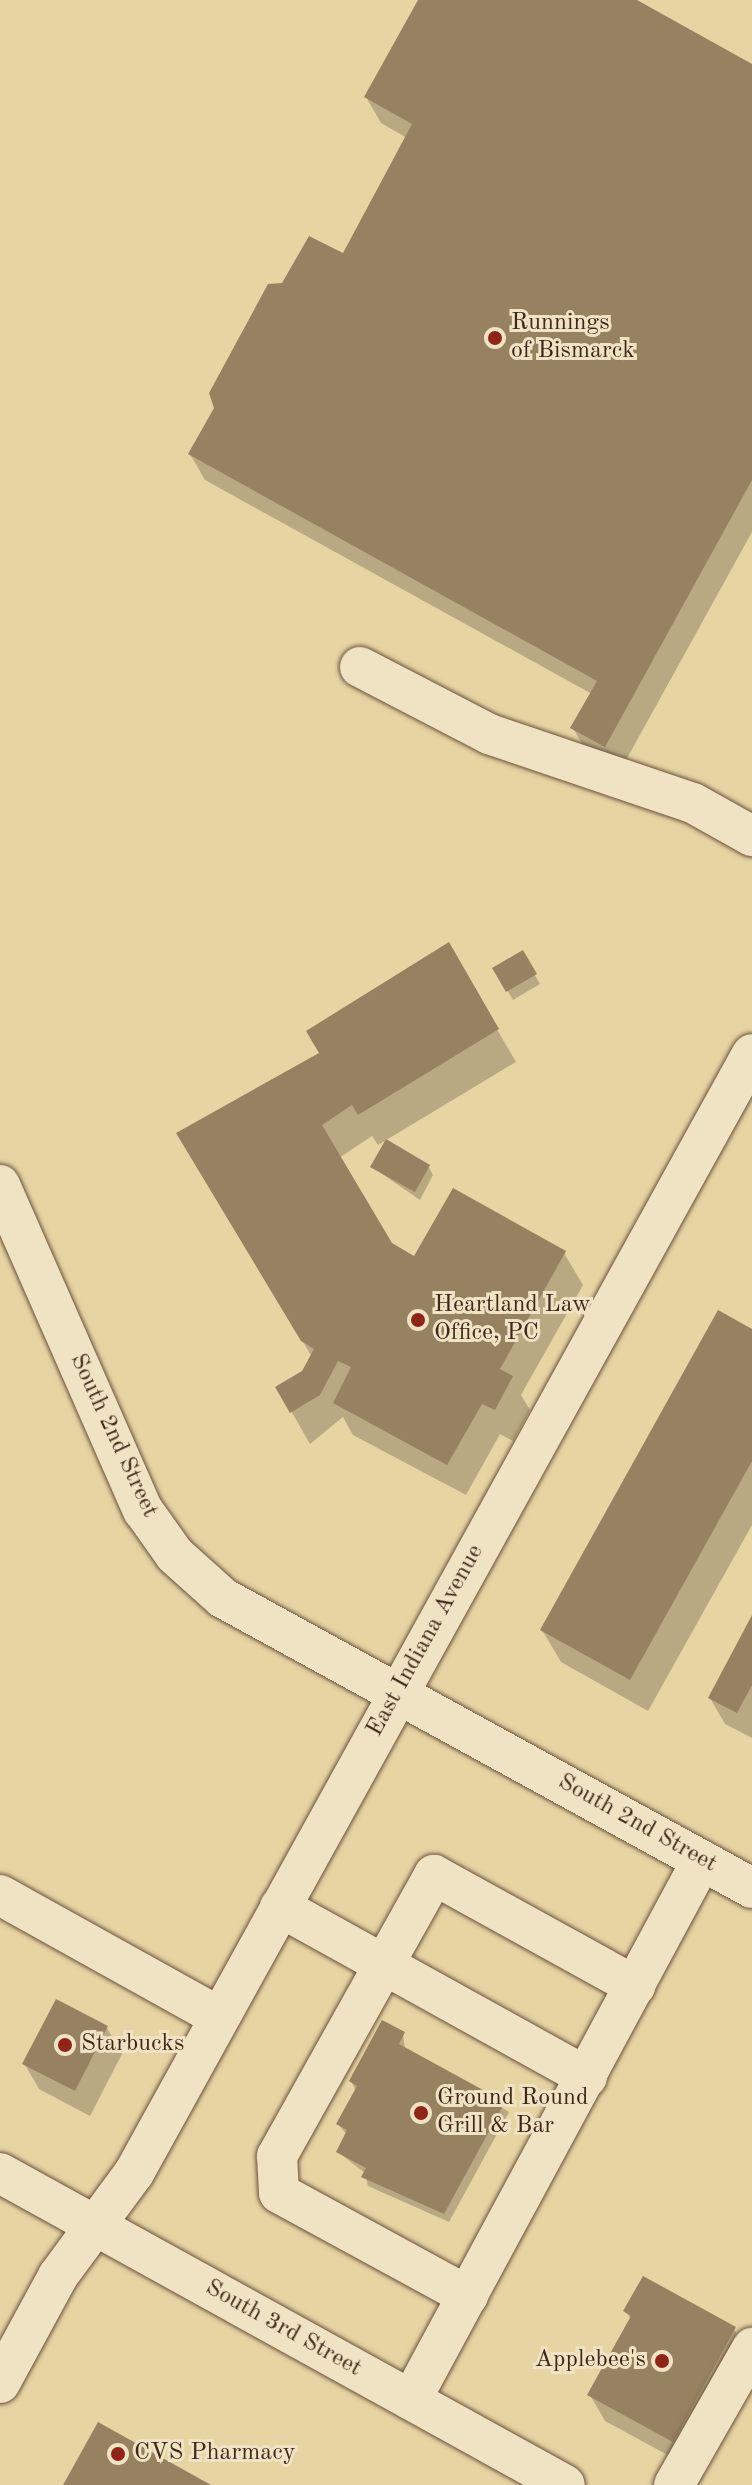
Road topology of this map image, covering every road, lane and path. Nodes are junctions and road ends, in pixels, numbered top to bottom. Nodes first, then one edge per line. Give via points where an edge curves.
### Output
1 (360, 667) dead end
2 (752, 836) edge
3 (752, 1054) edge
4 (0, 1185) edge
5 (398, 1691) junction
6 (702, 1860) junction
7 (752, 1888) edge
8 (0, 1895) edge
9 (280, 1907) junction
10 (384, 1965) junction
11 (635, 1986) junction
12 (219, 2017) junction
13 (587, 2077) junction
14 (0, 2173) edge
15 (95, 2225) junction
16 (468, 2296) junction
17 (752, 2348) edge
18 (0, 2383) edge
19 (411, 2400) junction
20 (565, 2485) edge
21 (674, 2485) edge

1 - 2 street via 489,734 693,803
3 - 5 street, East Indiana Avenue
4 - 5 street, South 2nd Street via 143,1510 175,1555 223,1598
5 - 6 street, South 2nd Street
5 - 9 street, East Indiana Avenue
6 - 7 street, South 2nd Street
6 - 11 street
8 - 12 street
9 - 10 street
9 - 12 street, East Indiana Avenue
10 - 11 street via 434,1875
10 - 13 street
10 - 16 street via 277,2156 279,2193
11 - 13 street
12 - 15 street, East Indiana Avenue via 134,2173
13 - 16 street
14 - 15 street, South 3rd Street
15 - 18 street, East Indiana Avenue
15 - 19 street, South 3rd Street
16 - 19 street
17 - 21 street
19 - 20 street, South 3rd Street

